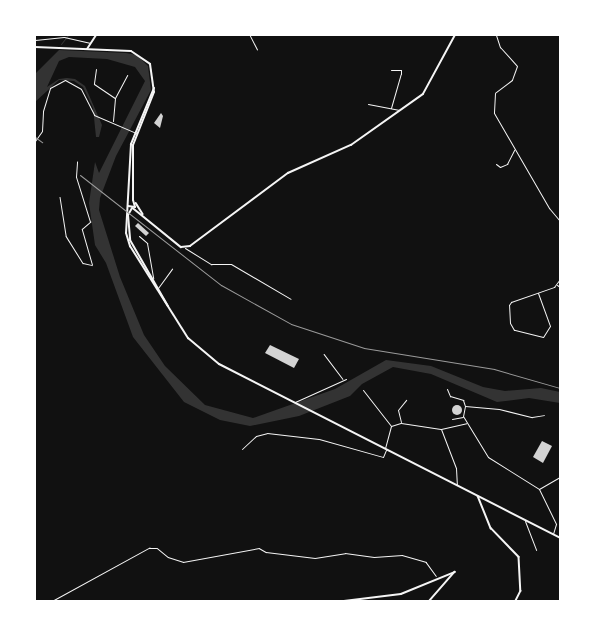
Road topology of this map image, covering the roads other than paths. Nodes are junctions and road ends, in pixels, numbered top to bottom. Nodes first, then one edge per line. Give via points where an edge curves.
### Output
1 (96, 35) edge
2 (250, 35) edge
3 (455, 35) edge
4 (496, 35) edge
5 (35, 40) edge
6 (89, 43) junction
7 (35, 47) edge
8 (87, 49) junction
9 (257, 49) dead end
10 (96, 70) dead end
11 (391, 70) dead end
12 (127, 74) dead end
13 (115, 98) junction
14 (46, 100) junction
15 (43, 102) dead end
16 (368, 104) dead end
17 (391, 108) junction
18 (400, 110) junction
19 (113, 121) junction
20 (136, 133) junction
21 (35, 141) edge
22 (514, 149) junction
23 (496, 164) dead end
24 (130, 200) junction
25 (134, 200) junction
26 (136, 203) junction
27 (128, 205) junction
28 (132, 208) junction
29 (145, 217) junction
30 (560, 221) edge
31 (139, 236) dead end
32 (185, 248) junction
33 (172, 269) dead end
34 (152, 278) junction
35 (560, 279) edge
36 (556, 285) junction
37 (158, 288) junction
38 (560, 288) edge
39 (538, 293) junction
40 (291, 299) dead end
41 (172, 314) junction
42 (324, 354) dead end
43 (346, 379) dead end
44 (344, 380) junction
45 (447, 389) dead end
46 (363, 390) dead end
47 (406, 400) dead end
48 (296, 403) junction
49 (465, 406) junction
50 (544, 415) dead end
51 (463, 416) junction
52 (452, 419) dead end
53 (401, 423) junction
54 (467, 423) junction
55 (391, 426) junction
56 (441, 429) junction
57 (386, 449) junction
58 (242, 450) dead end
59 (560, 477) edge
60 (457, 486) junction
61 (539, 489) junction
62 (478, 496) junction
63 (525, 520) junction
64 (553, 534) junction
65 (560, 538) edge
66 (536, 550) dead end
67 (344, 601) edge
68 (430, 601) edge
69 (516, 601) edge

1 - 6 main road
2 - 9 lane
3 - 18 street via 430,86
4 - 22 street via 500,47 517,66 512,80 497,90 492,103
5 - 6 street via 65,37
6 - 8 main road
7 - 8 main road
8 - 20 main road via 140,54 152,70 154,88
10 - 13 street via 94,84
11 - 17 street via 401,70
12 - 13 street
13 - 19 street
14 - 15 lane
14 - 19 street via 52,86 69,81 81,89 94,115
14 - 21 street via 40,135
16 - 17 street
17 - 18 street
18 - 32 street via 351,145 288,172
19 - 20 street
20 - 24 main road via 129,156
20 - 25 main road via 132,157
22 - 23 street via 507,164 500,167
22 - 30 street
24 - 25 main road
24 - 27 main road
25 - 26 main road
26 - 28 main road
26 - 29 street
27 - 28 main road
27 - 41 main road via 128,241
28 - 29 street
28 - 34 main road via 128,216 130,240
29 - 32 street
31 - 34 street via 146,243
32 - 40 street via 211,264 231,264
33 - 37 street
34 - 37 main road
35 - 36 street
36 - 38 street
36 - 39 street
37 - 41 main road
39 - 39 street via 511,302 508,310 514,330 543,337 550,326
41 - 48 main road via 188,338 212,359
42 - 44 lane
43 - 44 street
44 - 48 street
45 - 49 street via 450,396 463,400
46 - 55 street
47 - 53 street via 398,410
48 - 57 main road
49 - 50 street via 499,409 532,418
49 - 51 street
51 - 52 street
51 - 54 street
53 - 55 street
53 - 56 street
54 - 56 street
54 - 61 street via 474,428 488,457
55 - 57 street
56 - 60 street via 456,468
57 - 58 street via 383,457 320,440 267,433 256,436
57 - 60 main road
59 - 61 street
60 - 62 main road
61 - 64 street via 556,524
62 - 63 main road
62 - 69 street via 491,528 519,557 521,591
63 - 64 main road
63 - 66 street
64 - 65 main road
67 - 68 street via 401,594 437,577 455,572

